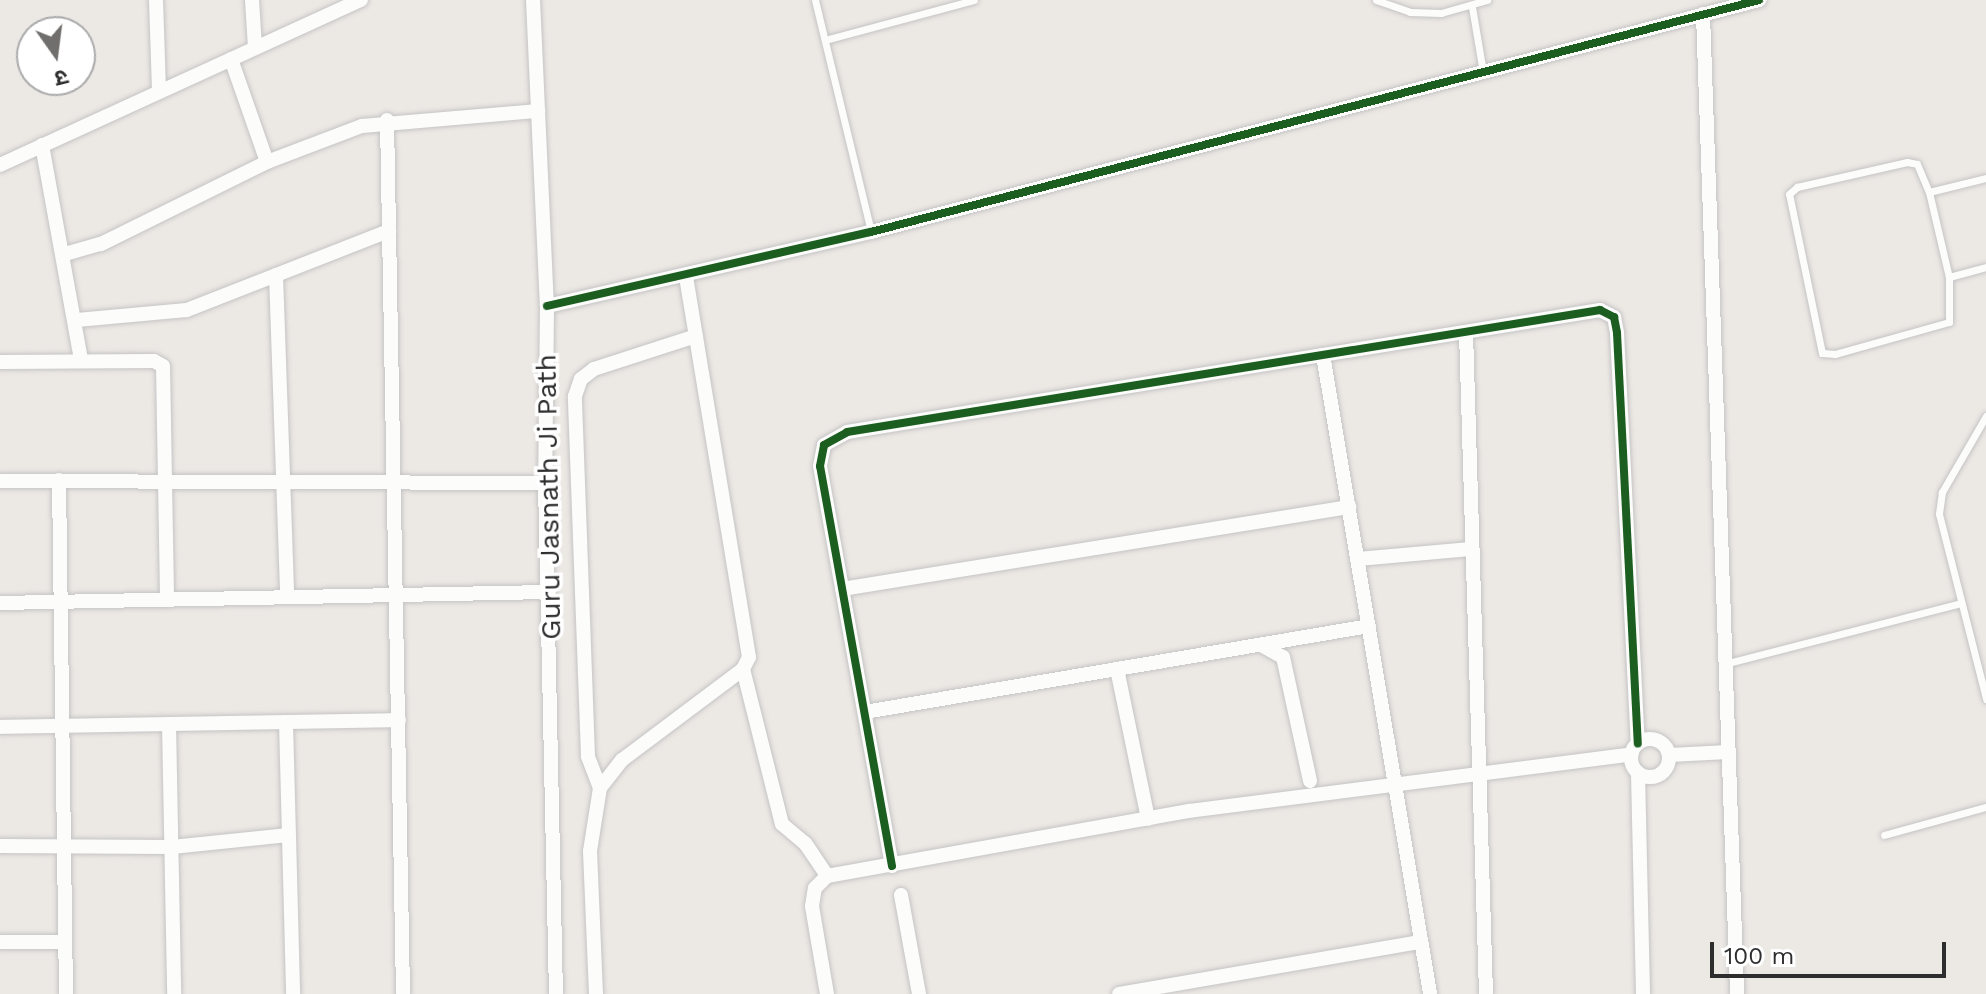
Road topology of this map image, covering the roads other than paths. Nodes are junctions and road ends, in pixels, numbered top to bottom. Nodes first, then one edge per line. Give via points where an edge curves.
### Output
1 (156, 0) edge
2 (252, 0) edge
3 (361, 0) edge
4 (533, 0) edge
5 (815, 0) edge
6 (974, 0) edge
7 (1376, 0) edge
8 (1487, 0) edge
9 (1759, 0) edge
10 (1472, 7) junction
11 (1703, 14) junction
12 (825, 40) junction
13 (255, 48) junction
14 (231, 59) junction
15 (1483, 72) junction
16 (159, 92) junction
17 (538, 111) junction
18 (387, 120) junction
19 (42, 145) junction
20 (267, 162) junction
21 (0, 165) edge
22 (1986, 178) edge
23 (1929, 192) junction
24 (389, 231) junction
25 (871, 232) junction
26 (65, 254) junction
27 (1986, 267) edge
28 (276, 275) junction
29 (686, 275) junction
30 (1949, 277) junction
31 (547, 306) junction
32 (77, 320) junction
33 (1466, 332) junction
34 (696, 336) junction
35 (1323, 355) junction
36 (81, 360) junction
37 (0, 362) edge
38 (1986, 416) edge
39 (59, 480) junction
40 (0, 481) edge
41 (280, 481) junction
42 (393, 482) junction
43 (163, 483) junction
44 (545, 483) junction
45 (1349, 507) junction
46 (1471, 549) junction
47 (1358, 559) junction
48 (842, 589) junction
49 (549, 592) junction
50 (394, 595) junction
51 (287, 597) junction
52 (167, 599) junction
53 (59, 602) junction
54 (0, 603) edge
55 (1961, 603) junction
56 (1369, 626) junction
57 (1261, 645) junction
58 (1724, 664) junction
59 (743, 669) junction
60 (1117, 669) junction
61 (1986, 699) edge
62 (865, 712) junction
63 (399, 720) junction
64 (286, 722) junction
65 (169, 724) junction
66 (62, 726) junction
67 (0, 727) edge
68 (1635, 748) junction
69 (1728, 752) junction
70 (1670, 755) junction
71 (1638, 773) junction
72 (1477, 774) junction
73 (1310, 781) dead end
74 (1396, 784) junction
75 (600, 788) junction
76 (1986, 807) edge
77 (1148, 819) junction
78 (288, 835) junction
79 (1884, 835) dead end
80 (0, 846) edge
81 (64, 846) junction
82 (172, 847) junction
83 (892, 866) junction
84 (827, 876) junction
85 (901, 895) dead end
86 (0, 942) edge
87 (65, 942) junction
88 (1421, 942) junction
89 (66, 994) edge
90 (174, 994) edge
91 (293, 994) edge
92 (403, 994) edge
93 (556, 994) edge
94 (596, 994) edge
95 (827, 994) edge
96 (919, 994) edge
97 (1119, 994) edge
98 (1430, 994) edge
99 (1486, 994) edge
100 (1643, 994) edge
101 (1737, 994) edge

1 - 16 street
2 - 13 street
3 - 13 street
4 - 17 street, Guru Jasnath Ji Path
5 - 12 lane
6 - 12 lane
7 - 10 lane via 1410,12
8 - 10 lane
9 - 11 street
10 - 15 lane
11 - 15 street
11 - 58 street
12 - 25 lane
13 - 14 street
14 - 16 street
14 - 20 street
15 - 25 street
16 - 19 street
17 - 18 street
17 - 31 street, Guru Jasnath Ji Path
18 - 20 street
18 - 24 street
19 - 21 street
19 - 26 street
20 - 26 street via 101,244
22 - 23 lane
23 - 30 lane
23 - 30 lane via 1917,164 1907,162 1797,187 1789,194 1822,353 1835,354 1949,322
24 - 28 street
24 - 42 street
25 - 29 street
26 - 32 street
27 - 30 lane
28 - 32 street via 187,310
28 - 41 street
29 - 31 street
29 - 34 street
31 - 44 street, Guru Jasnath Ji Path
32 - 36 street
33 - 35 street
33 - 46 street
33 - 68 street via 1600,310 1614,317
34 - 59 street via 748,642
34 - 75 street via 594,369 581,379 575,396 588,756
35 - 45 street
35 - 48 street via 847,432 824,445 820,466
36 - 37 street
36 - 43 street via 154,361 163,366
38 - 55 lane via 1940,503
39 - 40 street
39 - 43 street
39 - 53 street
41 - 42 street
41 - 43 street
41 - 51 street
42 - 44 street
42 - 50 street
43 - 52 street
44 - 49 street, Guru Jasnath Ji Path
45 - 47 street
45 - 48 street
46 - 47 street
46 - 72 street
47 - 56 street
48 - 62 street
49 - 50 street
49 - 93 street, Guru Jasnath Ji Path
50 - 51 street
50 - 63 street
51 - 52 street
52 - 53 street
53 - 54 street
53 - 66 street
55 - 58 lane
55 - 61 lane
56 - 57 street
56 - 74 street
57 - 60 street
57 - 73 street via 1283,657
58 - 69 street
59 - 75 street via 622,760
59 - 84 street via 782,824 805,843
60 - 62 street
60 - 77 street
62 - 83 street
63 - 64 street
63 - 92 street
64 - 65 street
64 - 78 street
65 - 66 street
65 - 82 street
66 - 67 street
66 - 81 street
68 - 70 street via 1657,740
68 - 71 street
68 - 72 street
69 - 70 street
69 - 101 street
70 - 71 street via 1660,775
71 - 100 street
72 - 74 street
72 - 99 street
74 - 77 street
74 - 88 street
75 - 94 street via 590,840
76 - 79 lane
77 - 83 street
78 - 82 street
78 - 91 street
80 - 81 street
81 - 82 street
81 - 87 street
82 - 90 street
83 - 84 street
84 - 95 street via 815,888 812,906
85 - 96 street
86 - 87 street
87 - 89 street
88 - 97 street
88 - 98 street

